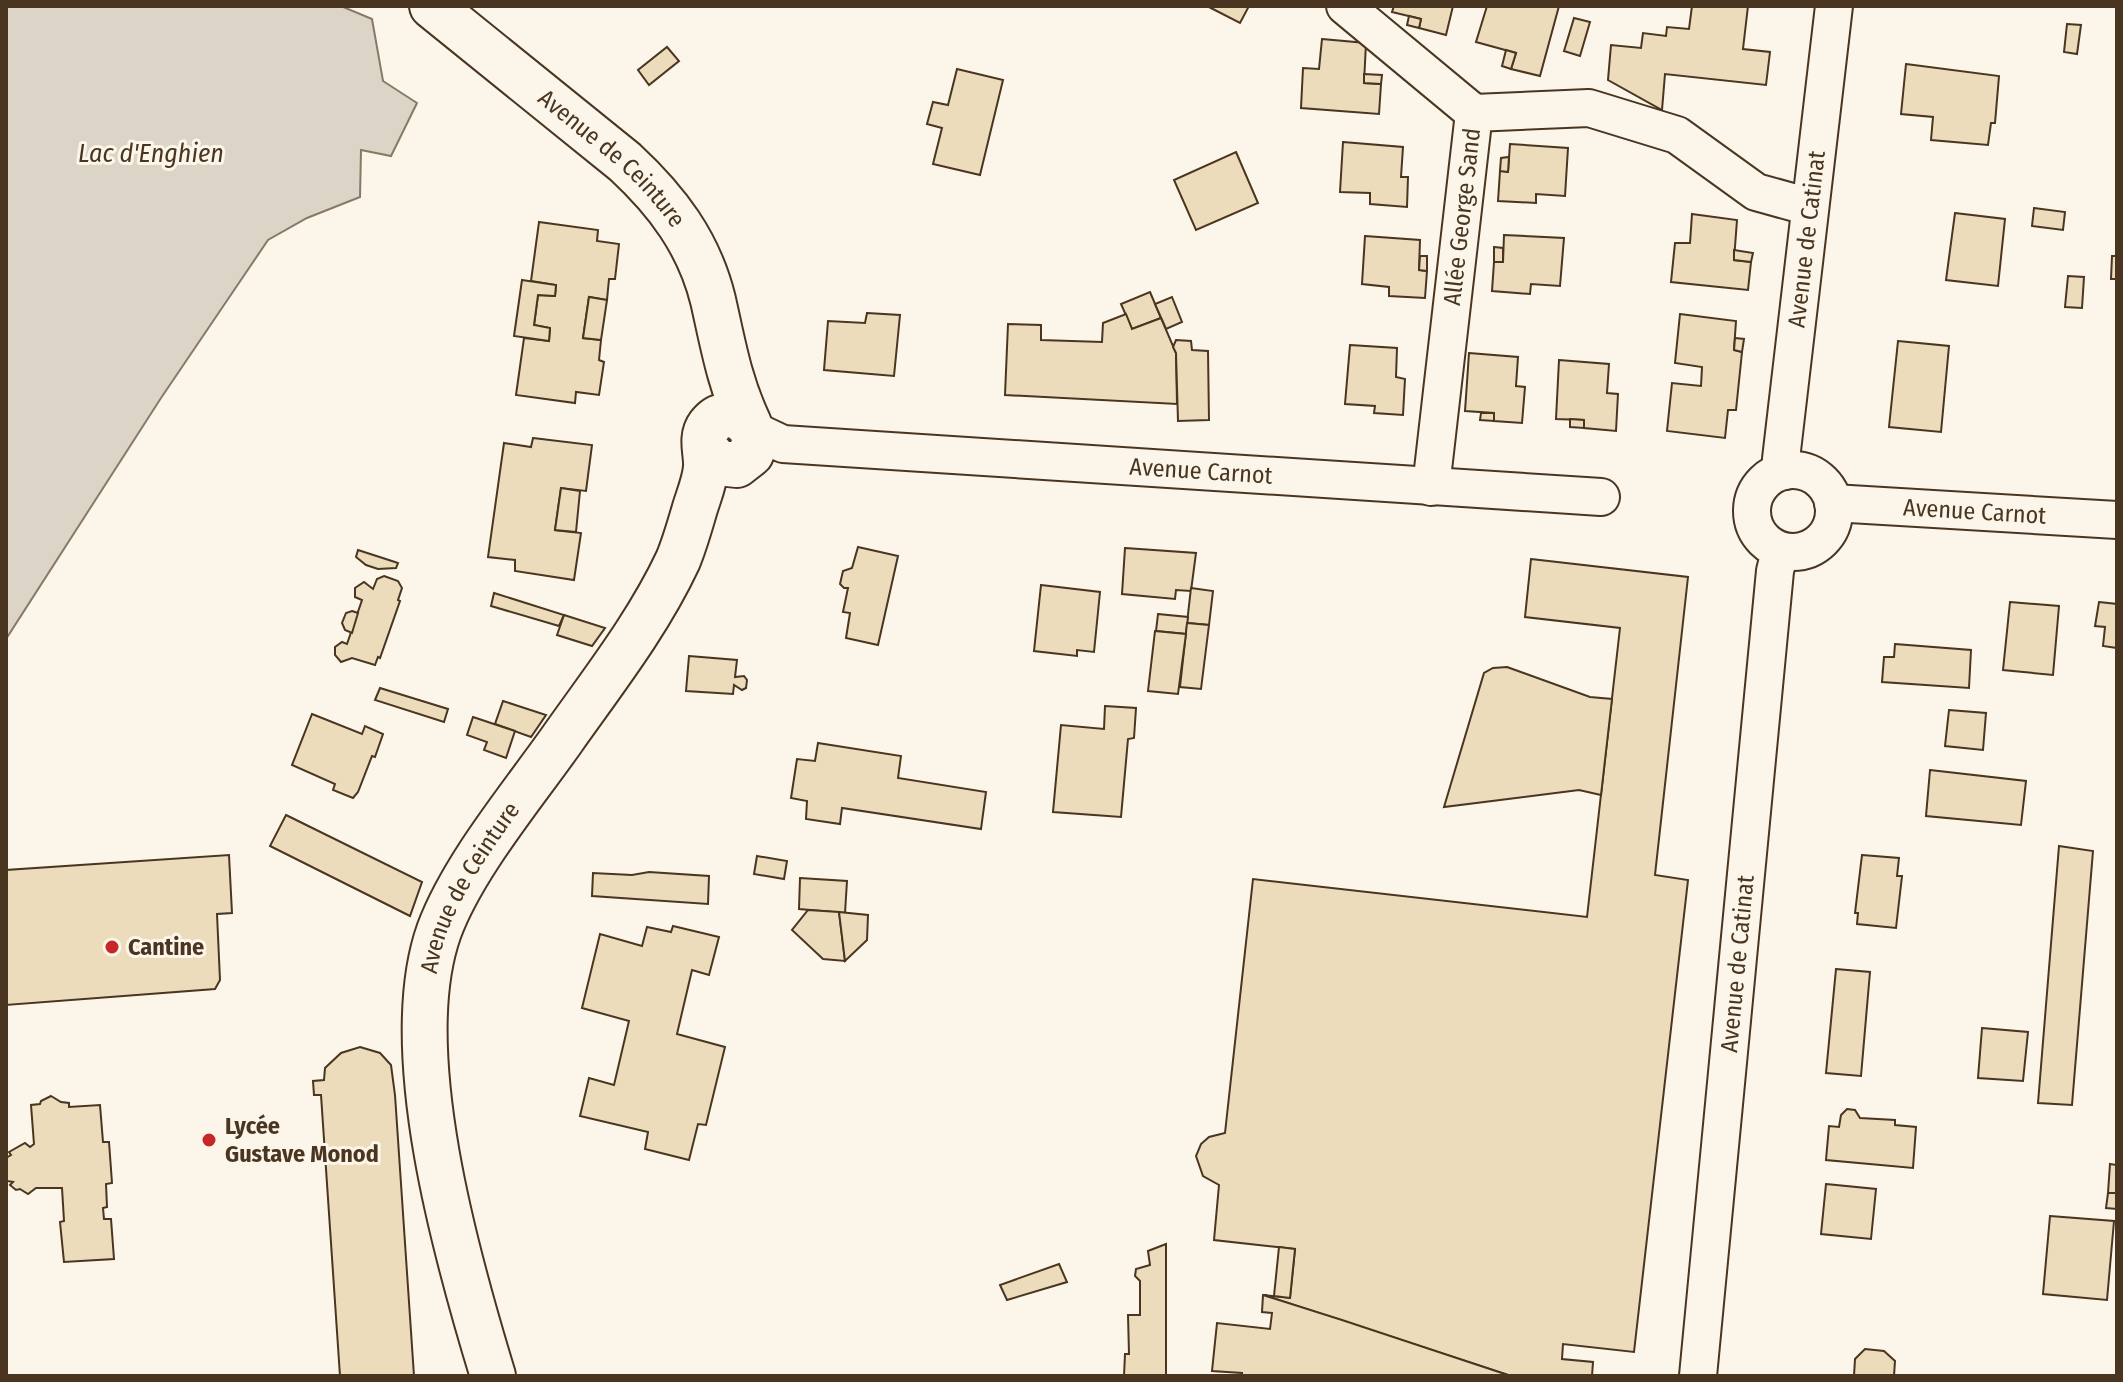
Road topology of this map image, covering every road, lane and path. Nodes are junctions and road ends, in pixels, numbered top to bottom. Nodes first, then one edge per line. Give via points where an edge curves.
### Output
1 (432, 6) edge
2 (1345, 6) edge
3 (1834, 6) edge
4 (1474, 113) junction
5 (1810, 207) junction
6 (732, 443) junction
7 (1785, 471) junction
8 (1431, 487) junction
9 (1601, 497) dead end
10 (1833, 503) junction
11 (2117, 520) edge
12 (1780, 551) junction
13 (493, 1376) edge
14 (518, 1376) edge
15 (1698, 1376) edge

1 - 6 street, Avenue de Ceinture via 625,162 668,206 689,239 713,300
2 - 4 street
3 - 5 street, Avenue de Catinat
4 - 5 street, Allée George Sand via 1589,108 1677,135 1756,192
4 - 8 street, Allée George Sand
5 - 7 street, Avenue de Catinat via 1781,459
6 - 8 street, Avenue Carnot
6 - 13 street, Avenue de Ceinture via 706,469 669,577 630,643 470,870 439,931 431,962 425,1040 432,1117 464,1275
6 - 14 street, Avenue de Ceinture via 690,576 476,891 449,960 442,1043 457,1161 486,1281
7 - 10 street via 1818,478
7 - 12 street via 1769,477 1752,503 1757,533
8 - 9 street, Avenue Carnot
10 - 11 street, Avenue Carnot
10 - 12 street via 1833,523 1825,538 1812,549
12 - 15 street, Avenue de Catinat

